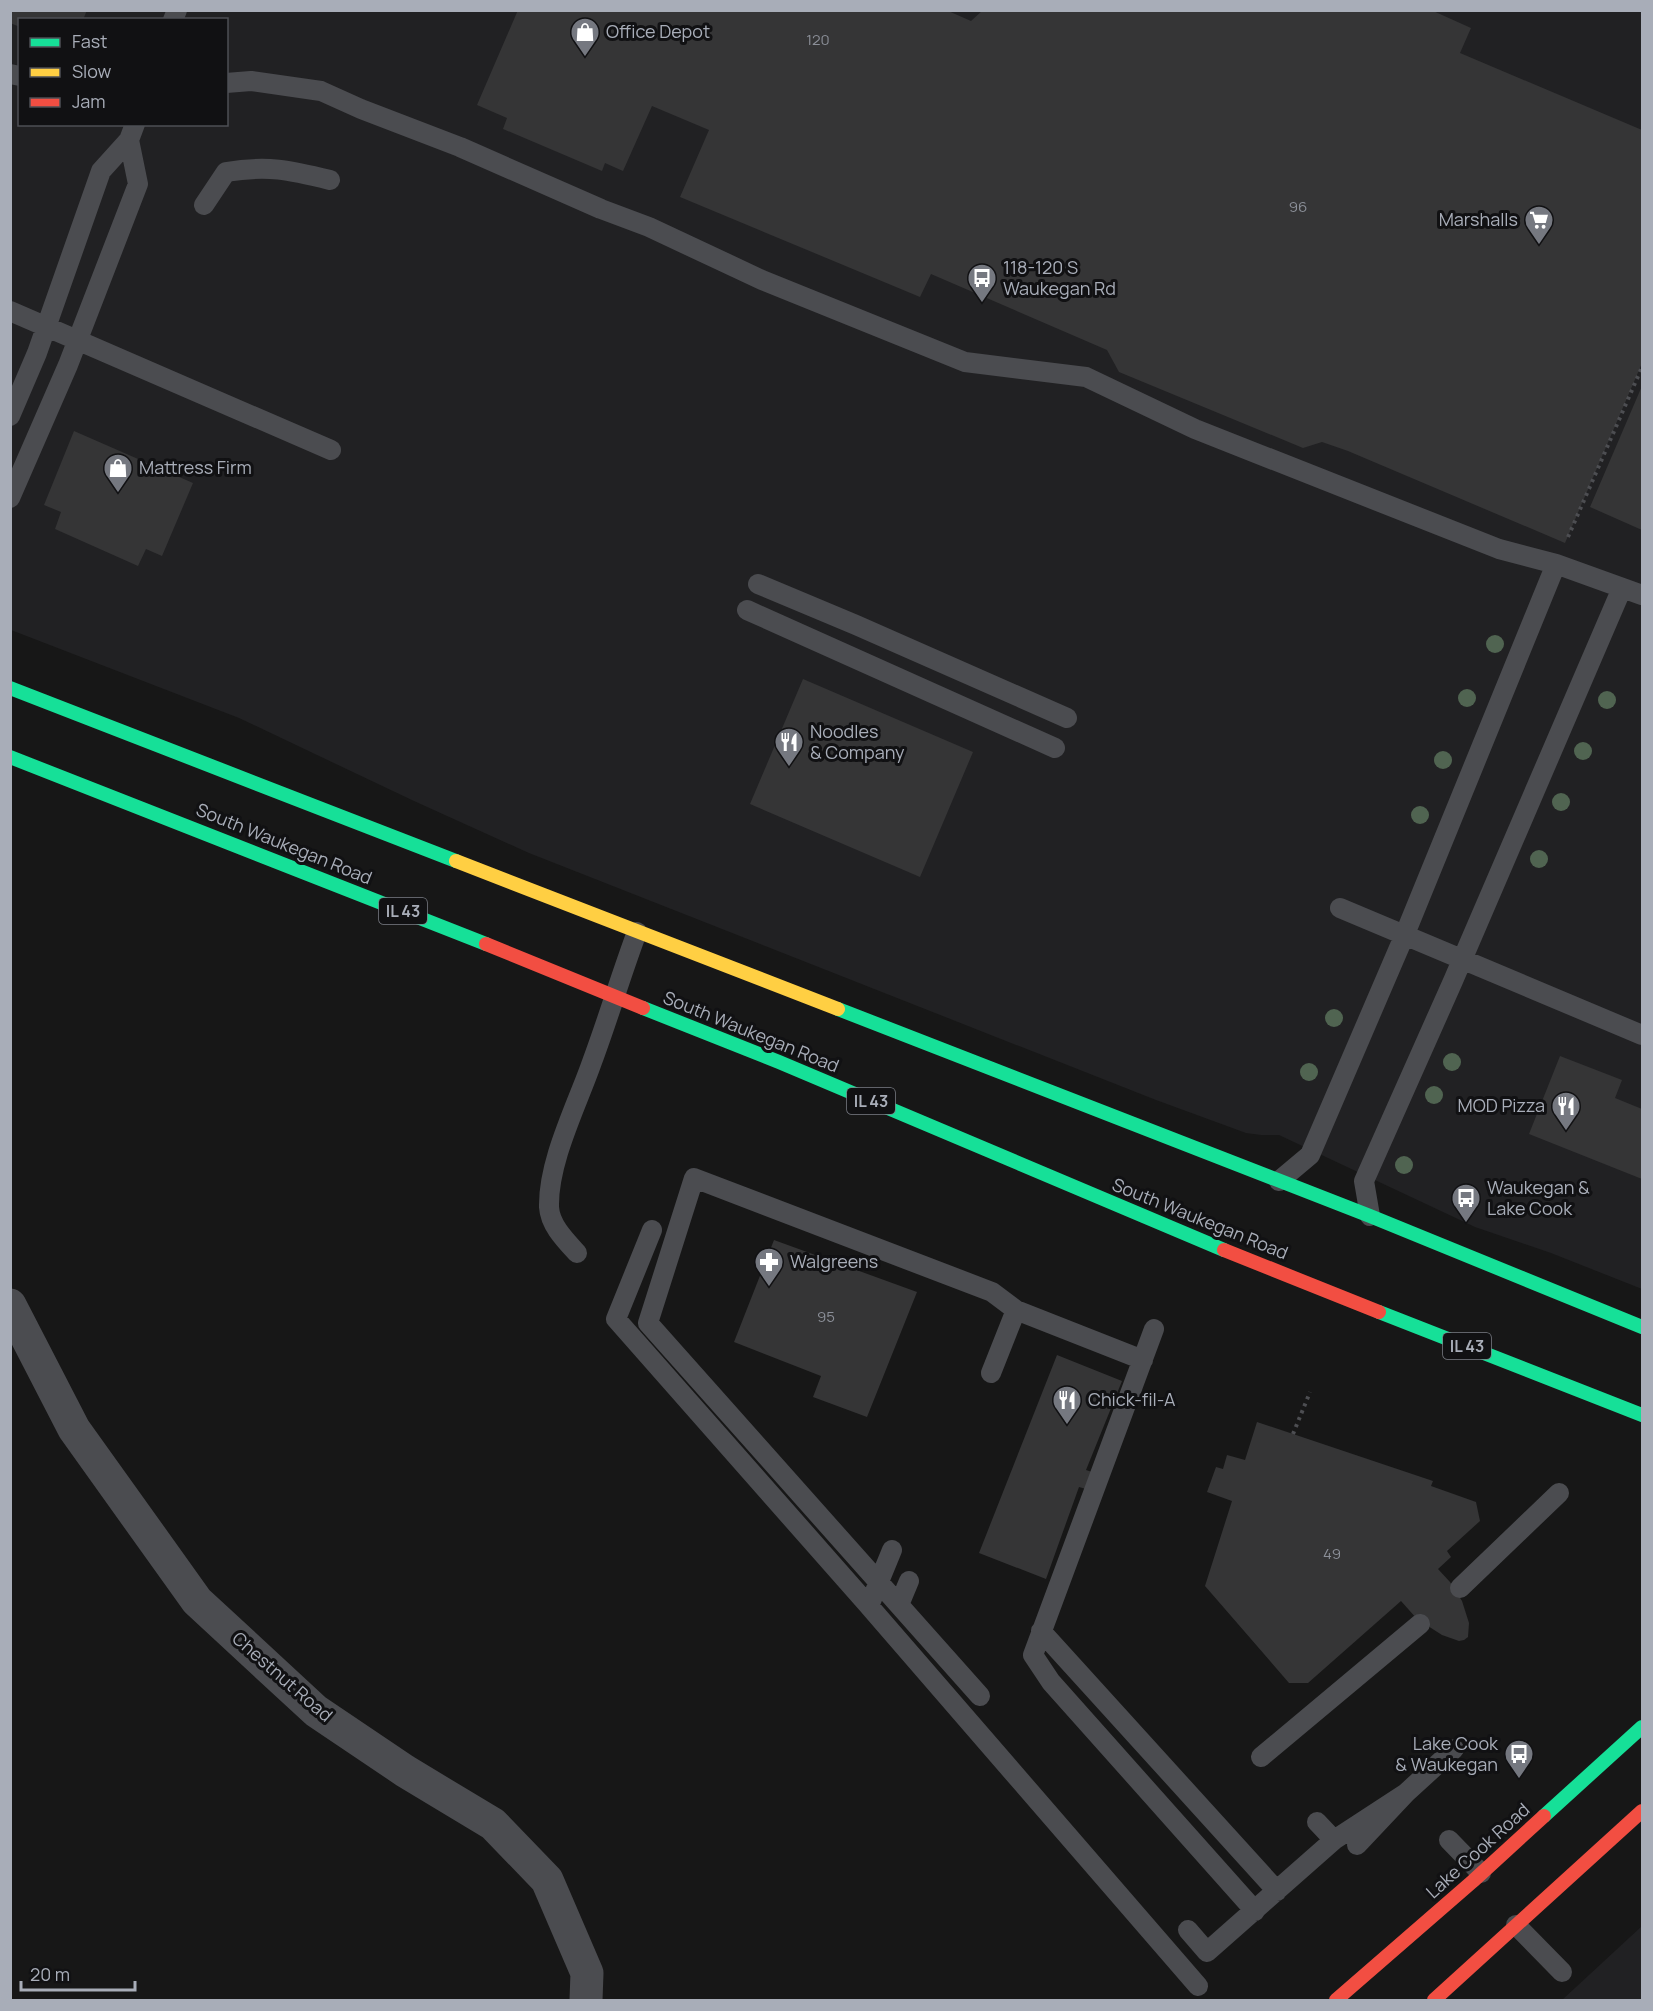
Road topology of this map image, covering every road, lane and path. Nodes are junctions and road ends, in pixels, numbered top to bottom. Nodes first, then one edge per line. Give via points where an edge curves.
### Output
1 (228, 83) edge
2 (132, 132) edge
3 (330, 180) dead end
4 (204, 205) dead end
5 (10, 311) edge
6 (47, 326) junction
7 (77, 339) junction
8 (1642, 367) edge
9 (10, 416) edge
10 (331, 450) dead end
11 (10, 498) edge
12 (1556, 564) junction
13 (758, 584) dead end
14 (1622, 588) junction
15 (1642, 595) edge
16 (747, 610) dead end
17 (10, 687) edge
18 (1068, 718) dead end
19 (1055, 748) dead end
20 (10, 757) edge
21 (1340, 908) dead end
22 (637, 932) junction
23 (1405, 934) junction
24 (1462, 959) junction
25 (614, 996) junction
26 (1642, 1035) edge
27 (1280, 1181) junction
28 (1370, 1216) junction
29 (652, 1230) dead end
30 (577, 1253) dead end
31 (10, 1305) edge
32 (1016, 1310) junction
33 (1642, 1327) edge
34 (1154, 1329) dead end
35 (1143, 1360) junction
36 (990, 1373) dead end
37 (1310, 1392) dead end
38 (1642, 1415) edge
39 (1293, 1434) dead end
40 (1559, 1493) dead end
41 (892, 1550) dead end
42 (909, 1581) dead end
43 (879, 1582) junction
44 (1460, 1588) dead end
45 (899, 1605) junction
46 (869, 1606) junction
47 (1420, 1624) dead end
48 (1041, 1630) junction
49 (980, 1696) dead end
50 (1642, 1727) edge
51 (1454, 1749) dead end
52 (1261, 1757) dead end
53 (1406, 1793) junction
54 (1642, 1811) edge
55 (1317, 1822) dead end
56 (1334, 1840) junction
57 (1449, 1840) dead end
58 (1357, 1845) dead end
59 (1481, 1873) junction
60 (1277, 1891) junction
61 (1255, 1911) junction
62 (1516, 1925) junction
63 (1188, 1930) dead end
64 (1562, 1972) dead end
65 (1198, 1986) dead end
66 (586, 2001) edge
67 (1336, 2001) edge
68 (1434, 2001) edge

1 - 12 lane via 251,81 321,91 649,227 762,280 965,362 1086,377 1195,429 1499,549
2 - 6 lane via 101,171
2 - 7 lane via 138,184
3 - 4 lane via 273,168 226,172
5 - 6 lane
6 - 7 lane
6 - 9 lane
7 - 10 lane
7 - 11 lane
8 - 12 path
12 - 14 lane
12 - 23 lane
13 - 18 lane
14 - 15 lane
14 - 24 lane
16 - 19 lane
17 - 22 main road
20 - 25 main road, South Waukegan Road / IL 43
21 - 23 lane
22 - 25 lane
22 - 27 main road
23 - 24 lane
23 - 27 lane via 1310,1155
24 - 26 lane
24 - 28 lane via 1364,1181
25 - 30 lane via 552,1178 549,1208 558,1233
25 - 38 main road, South Waukegan Road / IL 43 via 1235,1255
27 - 28 main road
28 - 33 main road
29 - 46 lane via 616,1319
31 - 66 street, Chestnut Road via 74,1429 197,1601 316,1711 493,1824 547,1880 587,1973
32 - 35 lane
32 - 36 lane
32 - 43 lane via 992,1292 694,1178 648,1323
34 - 35 lane
35 - 48 lane
37 - 39 path
40 - 44 lane
41 - 43 lane
42 - 45 lane
43 - 45 lane
43 - 46 lane
45 - 49 lane
46 - 65 lane
47 - 52 lane
48 - 60 lane
48 - 61 lane via 1033,1655 1051,1682
50 - 59 main road, Lake Cook Road
51 - 53 lane
53 - 56 lane
53 - 58 lane
54 - 62 main road
55 - 56 lane
56 - 60 lane
57 - 59 lane
59 - 67 main road, Lake Cook Road
60 - 61 lane
61 - 63 lane via 1207,1952
62 - 64 lane
62 - 68 main road

